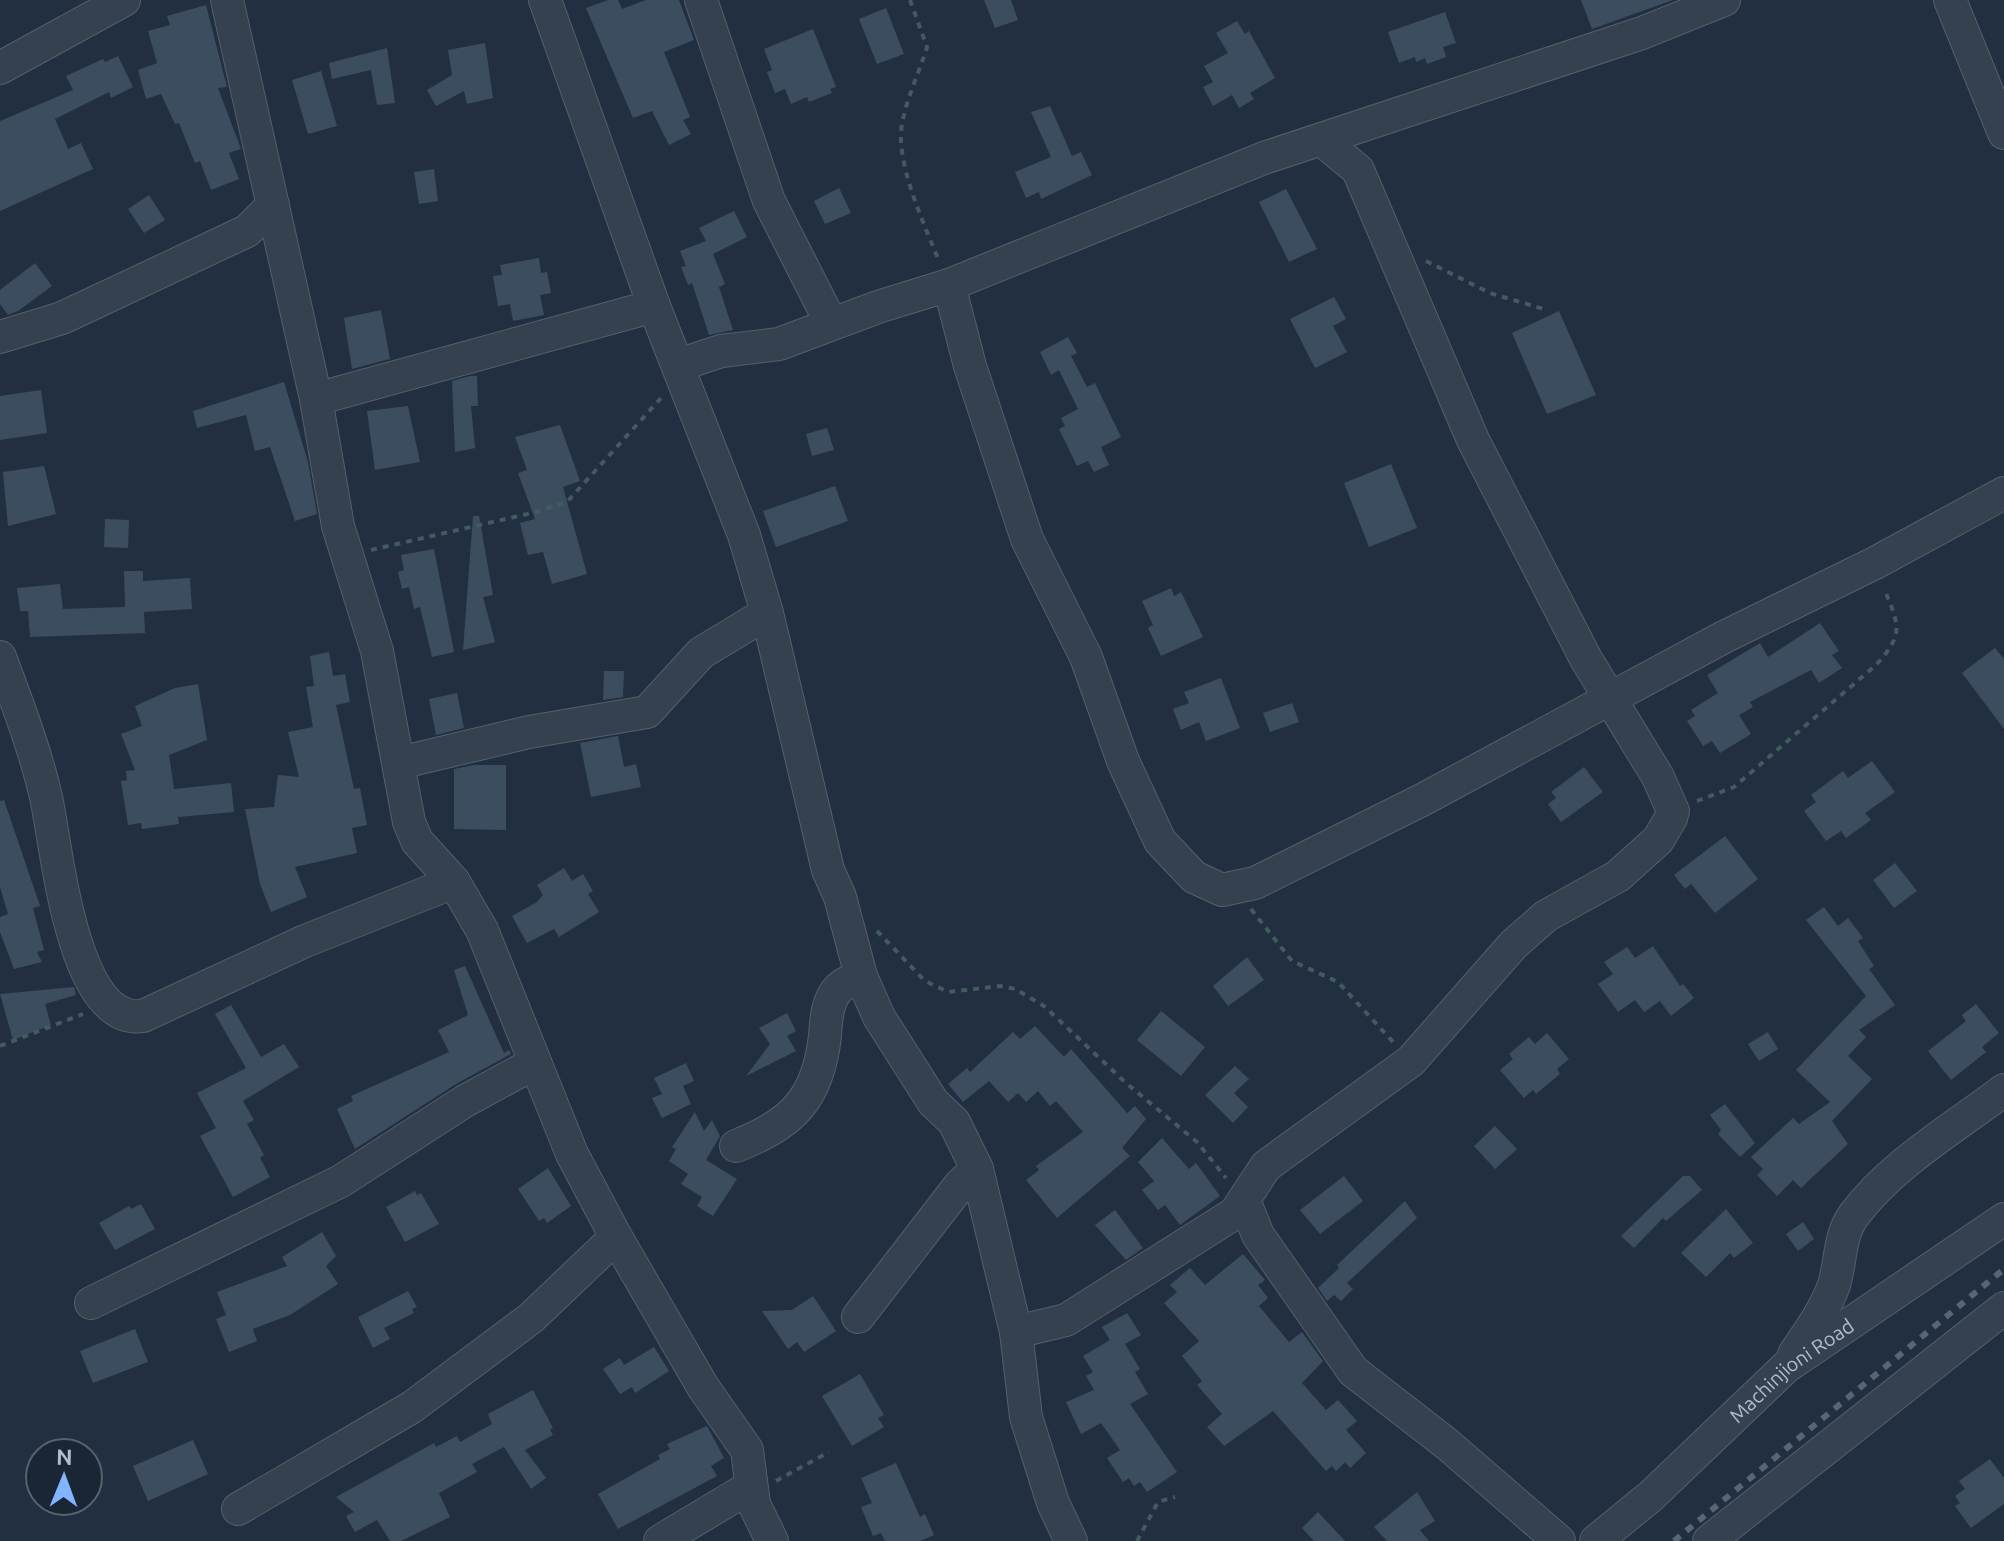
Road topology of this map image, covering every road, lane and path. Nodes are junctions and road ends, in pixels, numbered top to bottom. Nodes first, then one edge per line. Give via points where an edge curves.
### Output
1 (124, 0) edge
2 (227, 0) edge
3 (545, 0) edge
4 (701, 0) edge
5 (910, 0) edge
6 (1724, 0) edge
7 (1950, 0) edge
8 (0, 68) edge
9 (1361, 127) junction
10 (2004, 133) edge
11 (1323, 141) junction
12 (1358, 170) junction
13 (273, 205) junction
14 (247, 231) junction
15 (280, 237) junction
16 (1393, 250) junction
17 (949, 285) junction
18 (654, 306) junction
19 (1547, 310) dead end
20 (831, 323) junction
21 (0, 337) edge
22 (682, 371) junction
23 (316, 399) junction
24 (2004, 493) edge
25 (349, 555) junction
26 (1875, 563) junction
27 (767, 613) junction
28 (0, 657) edge
29 (1612, 699) junction
30 (399, 763) junction
31 (1673, 811) junction
32 (454, 882) junction
33 (1222, 890) junction
34 (870, 924) dead end
35 (861, 976) junction
36 (105, 1000) junction
37 (0, 1046) edge
38 (1411, 1061) junction
39 (533, 1064) junction
40 (2004, 1090) edge
41 (736, 1146) dead end
42 (977, 1169) junction
43 (1244, 1200) junction
44 (2004, 1219) edge
45 (616, 1237) junction
46 (91, 1303) dead end
47 (2004, 1308) edge
48 (858, 1317) dead end
49 (1016, 1332) junction
50 (1786, 1367) junction
51 (829, 1452) dead end
52 (750, 1487) junction
53 (1175, 1497) dead end
54 (238, 1509) dead end
55 (660, 1541) edge
56 (772, 1541) edge
57 (1071, 1541) edge
58 (1137, 1541) edge
59 (1559, 1541) edge
60 (1596, 1541) edge
61 (1709, 1541) edge

1 - 8 street
2 - 13 street
3 - 18 street
4 - 20 street via 769,201
5 - 17 path via 927,47 902,124 902,155
6 - 9 street via 1642,33
7 - 10 street
9 - 11 street
9 - 12 street
11 - 12 street
11 - 17 street via 1264,158
12 - 16 street
13 - 14 street
13 - 15 street
14 - 15 street
14 - 21 street via 62,318
15 - 23 street
16 - 19 path via 1490,293
16 - 29 street via 1473,440
17 - 20 street
17 - 33 street via 1027,539 1086,657 1123,761 1160,841 1194,877
18 - 22 street
18 - 23 street
20 - 22 street via 779,344 721,351
22 - 25 path via 567,502
22 - 27 street via 744,535
23 - 25 street via 332,498
24 - 26 street
25 - 30 street via 377,651
26 - 29 street
26 - 31 path via 1899,631 1897,642 1734,787
27 - 30 street via 701,653 647,712 529,732
27 - 35 street via 824,857
28 - 36 street via 46,796 79,955
29 - 31 street
29 - 33 street via 1255,883
30 - 32 street via 404,808 417,841
31 - 38 street via 1658,840 1628,868 1546,916 1514,944
32 - 36 street via 305,941 143,1016 122,1015
32 - 39 street via 482,930
33 - 38 path via 1250,909 1292,961 1343,986
34 - 43 path via 925,981 948,992 1000,986 1044,1006 1197,1142
35 - 41 street via 839,987 832,998 818,1069 798,1111 780,1126
35 - 42 street via 879,1017 933,1102 954,1122
36 - 37 path via 65,1023
38 - 43 street via 1277,1157
39 - 45 street
39 - 46 street via 341,1181
40 - 50 street via 1892,1175 1854,1215 1827,1300
42 - 48 street
42 - 49 street
43 - 49 street via 1235,1213 1097,1303 1057,1325
43 - 59 street via 1258,1235 1353,1371
44 - 50 street, Machinjioni Road
45 - 52 street via 703,1387 747,1450
45 - 54 street via 531,1318 412,1407
47 - 61 street
49 - 57 street via 1026,1417
50 - 60 street, Machinjioni Road
51 - 52 path via 776,1481
52 - 55 street
52 - 56 street
53 - 58 path via 1158,1502

